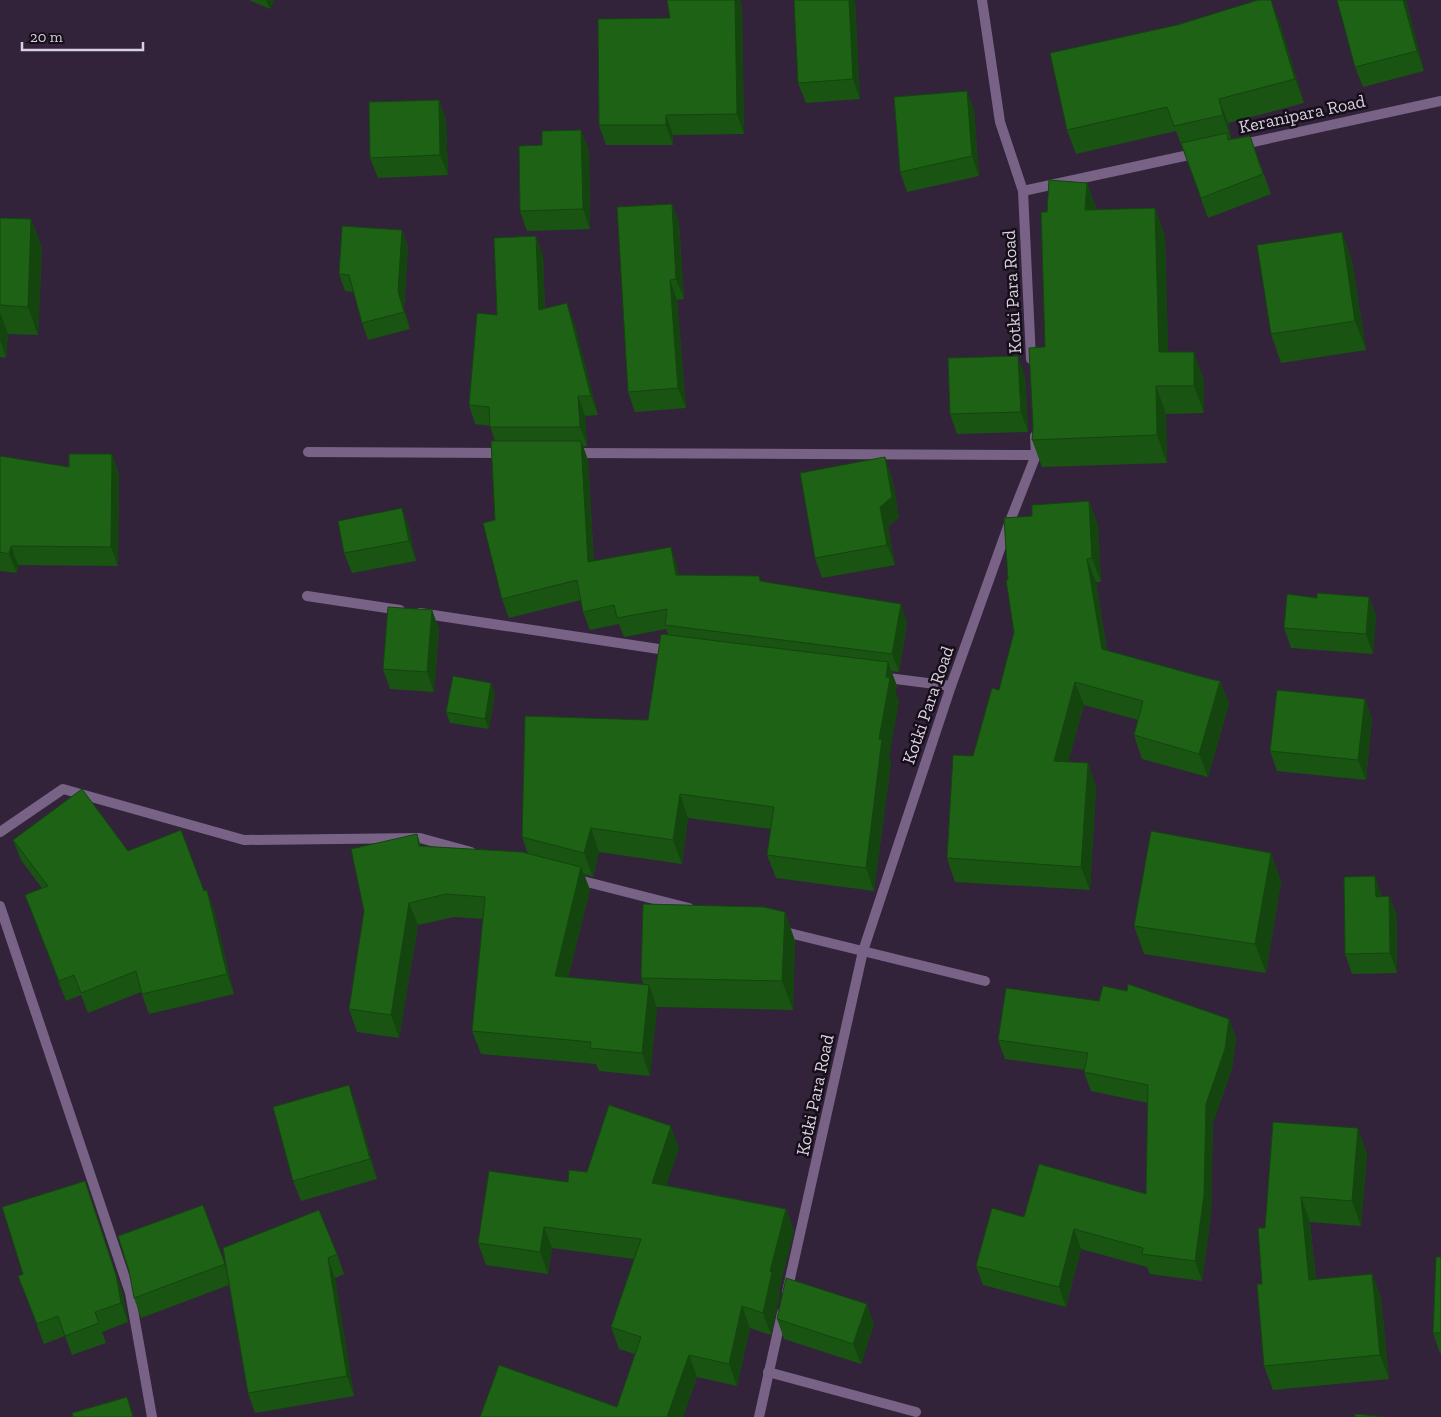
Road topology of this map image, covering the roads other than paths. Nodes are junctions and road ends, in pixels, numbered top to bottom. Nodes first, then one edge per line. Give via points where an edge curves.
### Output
1 (982, 0) edge
2 (1441, 101) edge
3 (1227, 147) edge
4 (1208, 151) edge
5 (1023, 191) junction
6 (1032, 367) edge
7 (1034, 426) edge
8 (308, 452) dead end
9 (518, 453) edge
10 (557, 453) edge
11 (1036, 455) junction
12 (307, 596) dead end
13 (679, 651) edge
14 (873, 676) edge
15 (951, 686) junction
16 (0, 832) edge
17 (485, 855) edge
18 (567, 877) edge
19 (0, 906) edge
20 (701, 911) edge
21 (768, 928) edge
22 (863, 951) junction
23 (985, 981) dead end
24 (768, 1372) junction
25 (916, 1412) dead end
26 (152, 1417) edge
27 (759, 1417) edge

1 - 5 street, Kotki Para Road via 1000,122
2 - 3 street, Keranipara Road
4 - 5 street
5 - 6 street, Kotki Para Road
7 - 11 street, Kotki Para Road
8 - 9 street
10 - 11 street
11 - 15 street, Kotki Para Road
12 - 13 street
14 - 15 street
15 - 22 street, Kotki Para Road
16 - 17 street via 63,789 244,840 420,838
18 - 20 street
19 - 26 street via 130,1293
21 - 22 street
22 - 23 street
22 - 24 street, Kotki Para Road
24 - 25 street
24 - 27 street, Kotki Para Road

